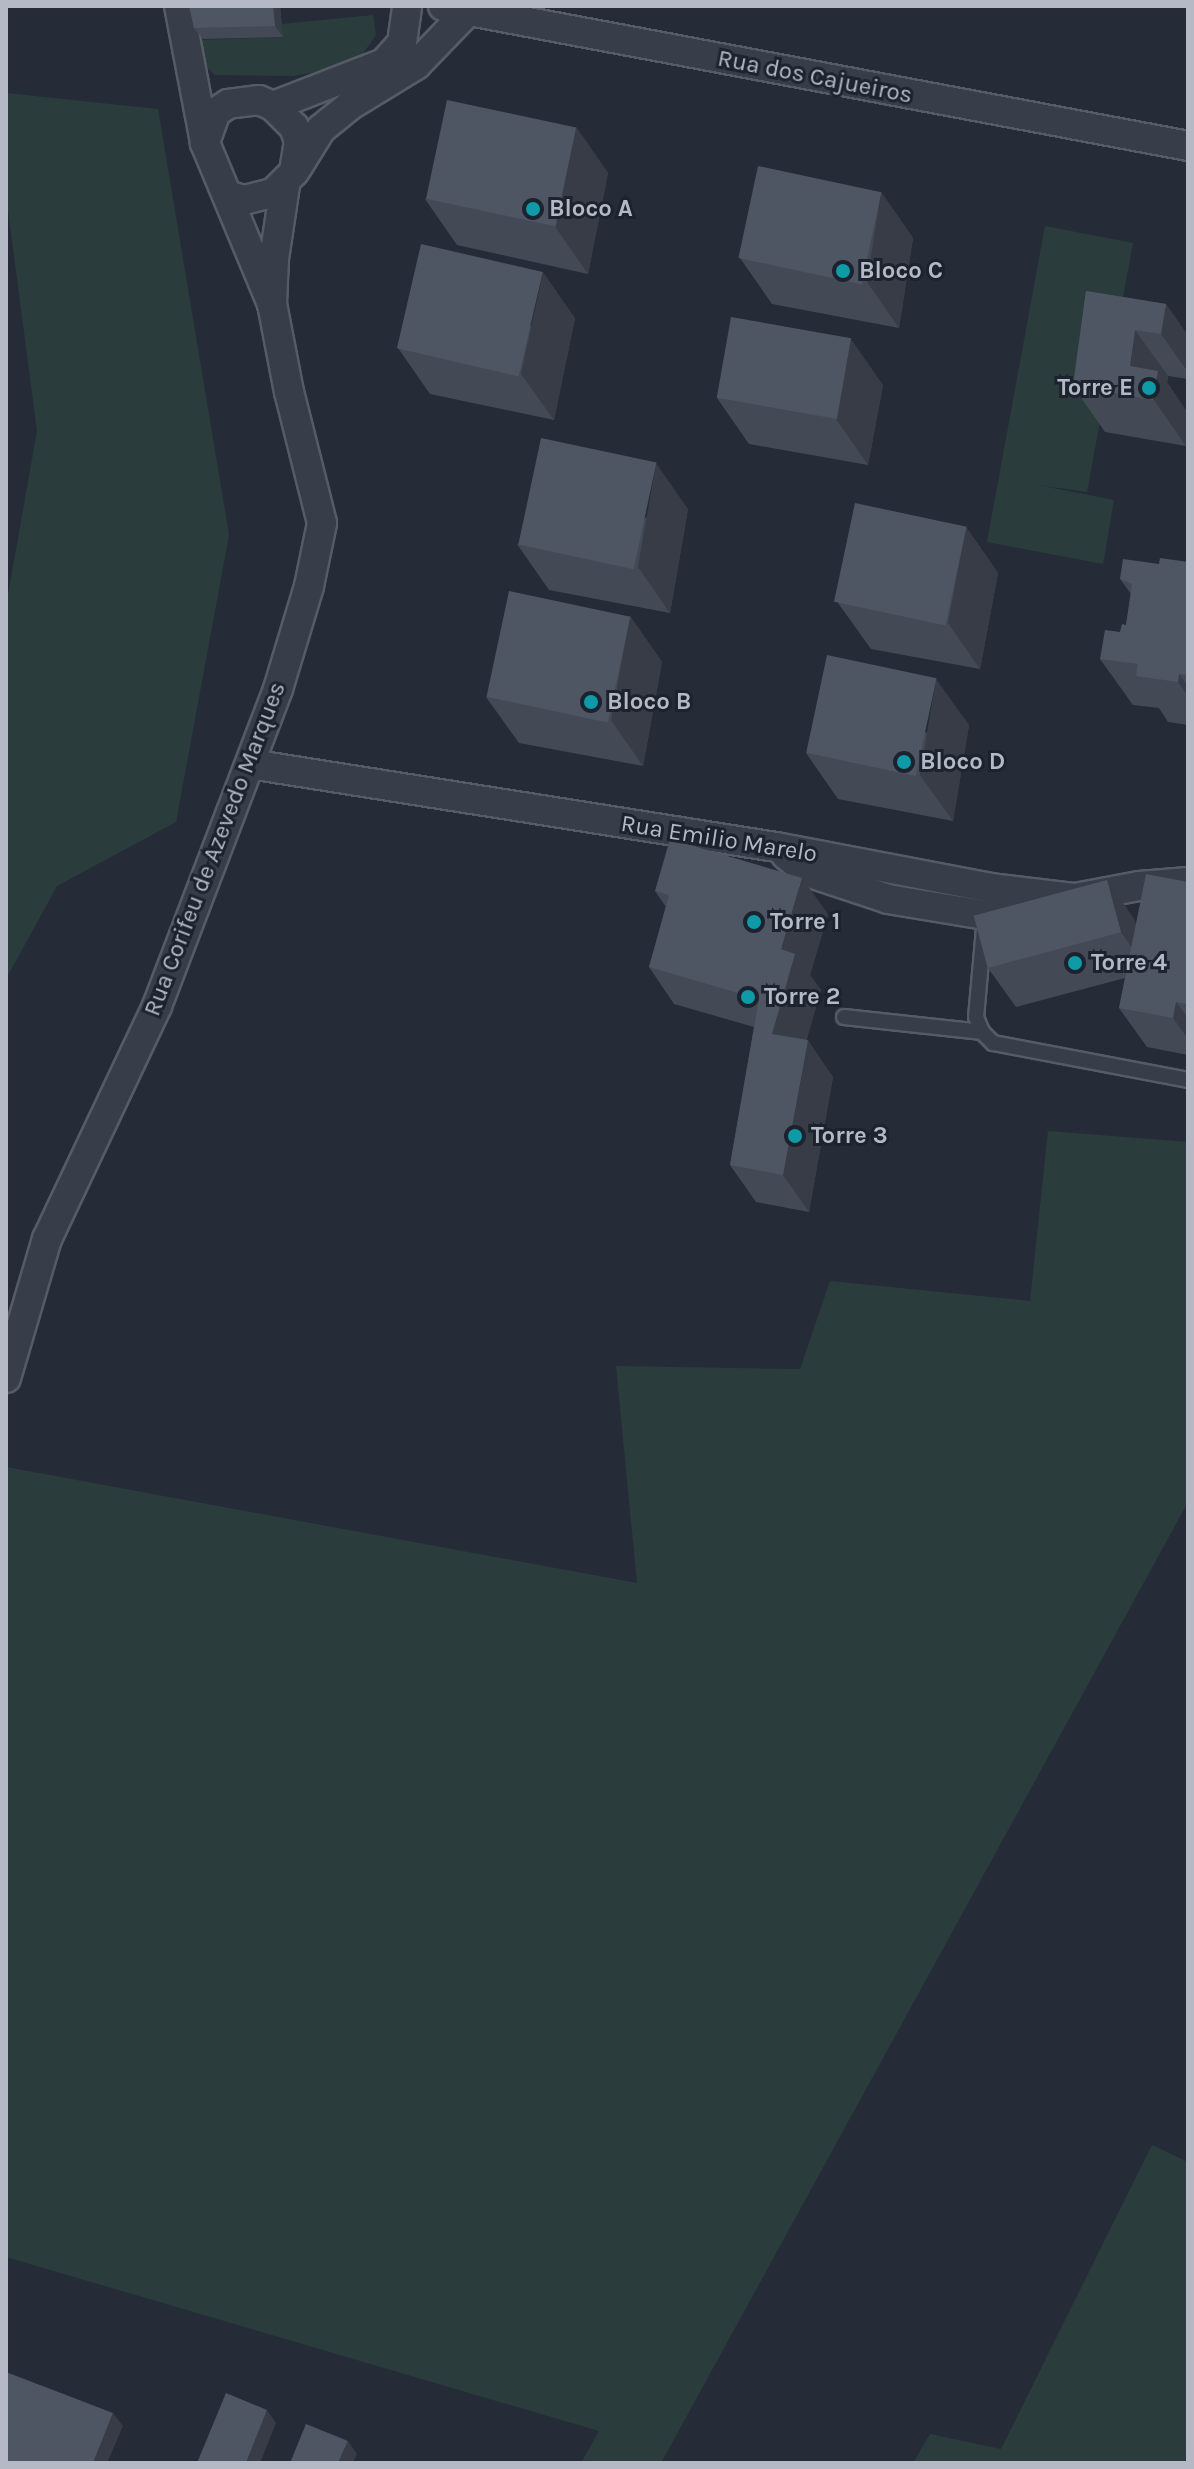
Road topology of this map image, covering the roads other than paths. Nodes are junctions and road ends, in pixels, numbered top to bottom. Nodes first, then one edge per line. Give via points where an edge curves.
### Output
1 (179, 6) edge
2 (407, 6) edge
3 (462, 8) edge
4 (273, 106) junction
5 (205, 143) junction
6 (1188, 146) edge
7 (290, 178) junction
8 (230, 196) junction
9 (272, 304) junction
10 (250, 764) junction
11 (776, 847) junction
12 (895, 870) junction
13 (1188, 882) edge
14 (888, 899) junction
15 (988, 902) junction
16 (844, 1017) dead end
17 (982, 1032) junction
18 (1188, 1080) edge
19 (6, 1378) edge

1 - 5 street
2 - 4 street via 402,43 384,63
3 - 6 street, Rua dos Cajueiros
3 - 7 street via 416,65 321,129
4 - 5 street via 259,100 228,104 216,112
4 - 7 street via 294,127 299,142
5 - 8 street
7 - 8 street via 259,199
7 - 9 street via 274,259
8 - 9 street
9 - 10 street, Rua Corifeu de Azevedo Marques via 322,523 309,586
10 - 11 street, Rua Emilio Marelo
10 - 19 street, Rua Corifeu de Azevedo Marques via 157,1006 47,1239
11 - 12 street, Rua Emilio Marelo
11 - 14 street via 807,872
12 - 14 street
12 - 15 street, Rua Emilio Marelo
13 - 15 street, Rua Emilio Marelo via 1075,898
14 - 15 street
15 - 17 lane via 976,1017
16 - 17 lane
17 - 18 lane via 993,1043 1025,1051

